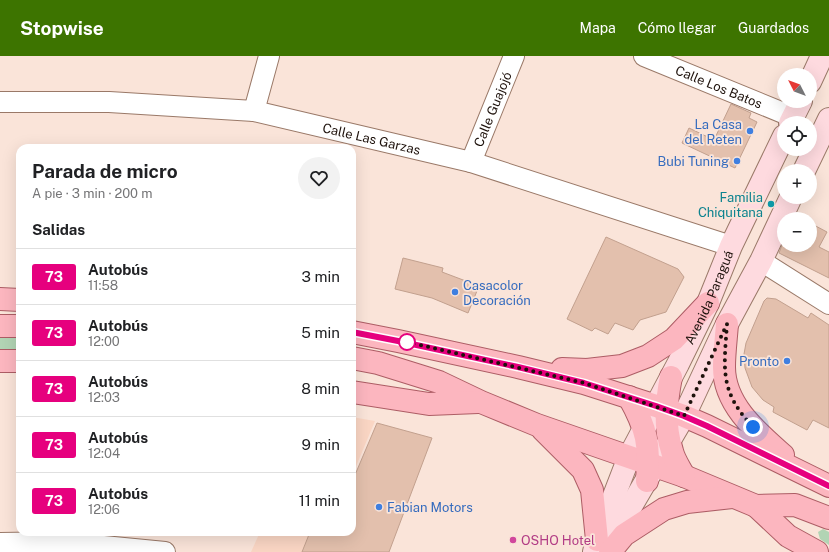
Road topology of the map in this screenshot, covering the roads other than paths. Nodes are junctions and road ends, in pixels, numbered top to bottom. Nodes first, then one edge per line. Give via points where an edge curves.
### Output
1 (269, 56) edge
2 (514, 56) edge
3 (644, 56) edge
4 (822, 56) edge
5 (816, 68) edge
6 (0, 102) edge
7 (254, 111) junction
8 (785, 116) edge
9 (829, 119) edge
10 (777, 150) edge
11 (471, 162) junction
12 (807, 164) edge
13 (788, 204) edge
14 (731, 246) junction
15 (761, 261) junction
16 (0, 299) edge
17 (16, 300) edge
18 (708, 303) junction
19 (829, 304) edge
20 (727, 324) junction
21 (0, 326) edge
22 (16, 326) edge
23 (356, 333) edge
24 (356, 359) edge
25 (0, 361) edge
26 (16, 361) edge
27 (518, 367) junction
28 (356, 393) edge
29 (629, 397) junction
30 (481, 402) junction
31 (669, 410) junction
32 (537, 425) junction
33 (644, 428) junction
34 (669, 441) junction
35 (645, 467) junction
36 (684, 476) junction
37 (806, 476) junction
38 (829, 486) edge
39 (734, 497) junction
40 (756, 506) junction
41 (829, 518) edge
42 (0, 544) edge
43 (602, 549) edge
44 (165, 552) edge
45 (817, 552) edge

1 - 7 street
2 - 11 street, Calle Guajojó
3 - 8 street, Calle Los Batos
4 - 5 main road
6 - 7 street, Calle Las Garzas via 109,102
7 - 11 street, Calle Las Garzas
9 - 12 main road
10 - 14 main road, Avenida Paraguá
11 - 14 street, Calle Las Garzas
13 - 15 main road, Avenida Paraguá
14 - 18 main road, Avenida Paraguá
15 - 19 street
15 - 20 main road, Avenida Paraguá
16 - 17 main road
18 - 27 main road via 674,339 648,356 622,366 587,370
18 - 31 main road, Avenida Paraguá via 671,377
20 - 31 main road, Avenida Paraguá
20 - 37 main road via 724,369 731,397 761,436
21 - 22 main road
23 - 27 main road
24 - 30 main road via 439,382
25 - 26 main road
27 - 29 main road
28 - 30 main road via 429,404
29 - 31 main road
29 - 33 main road
30 - 32 main road
31 - 33 main road, Avenida Paraguá
31 - 34 main road, Avenida Paraguá
31 - 37 main road
32 - 35 main road
32 - 43 main road via 583,470 592,490
33 - 35 main road, Avenida Paraguá
34 - 35 main road, Avenida Paraguá
34 - 36 main road
35 - 36 main road
35 - 43 main road
35 - 43 main road
36 - 39 main road
37 - 38 main road
39 - 40 main road
39 - 43 main road via 687,502 664,508
40 - 41 main road via 795,505
40 - 45 main road via 788,536
42 - 44 street via 62,542

